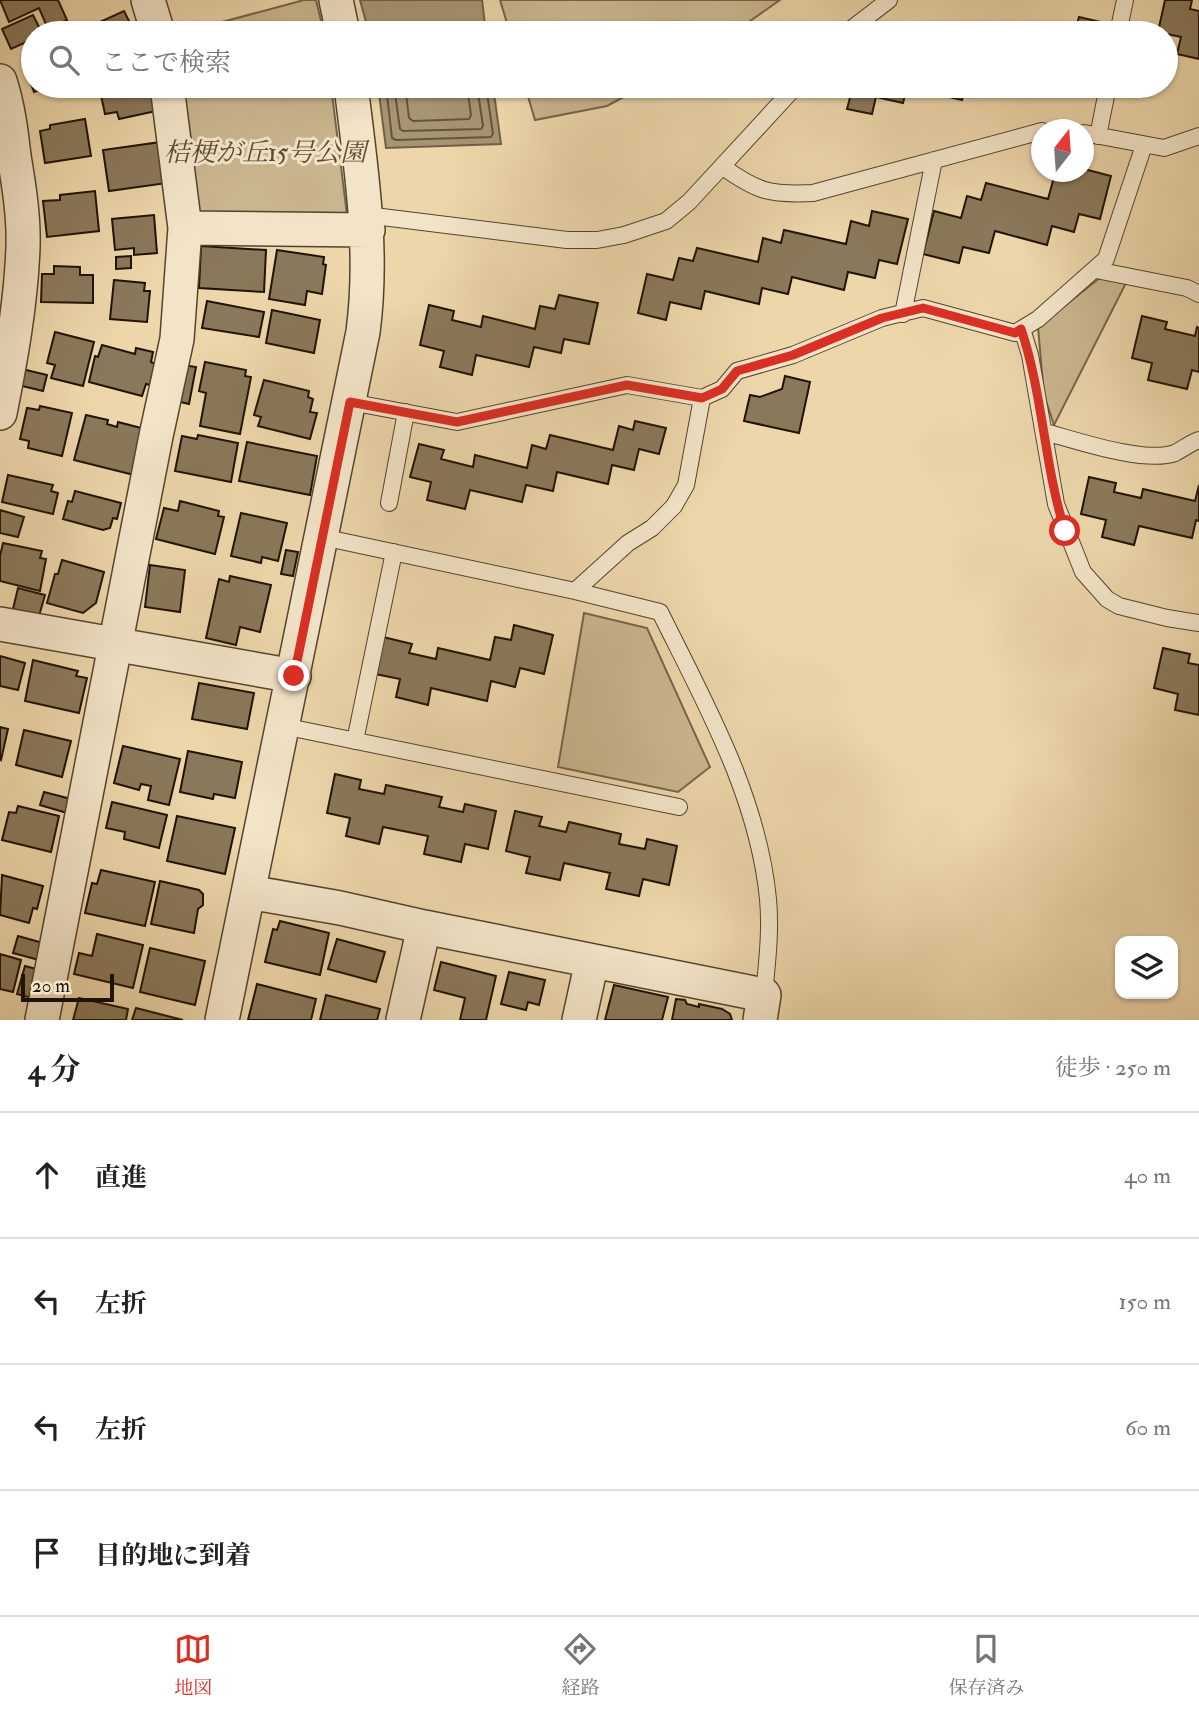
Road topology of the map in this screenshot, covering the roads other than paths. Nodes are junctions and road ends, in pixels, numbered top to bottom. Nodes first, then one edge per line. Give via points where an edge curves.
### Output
1 (148, 0) edge
2 (336, 0) edge
3 (888, 0) edge
4 (1125, 0) edge
5 (154, 21) edge
6 (340, 21) edge
7 (861, 21) edge
8 (1121, 21) edge
9 (0, 82) edge
10 (168, 98) edge
11 (352, 98) edge
12 (785, 98) edge
13 (1104, 98) edge
14 (1094, 126) edge
15 (1031, 134) edge
16 (1094, 135) edge
17 (1199, 136) edge
18 (1144, 145) junction
19 (934, 159) junction
20 (723, 167) junction
21 (367, 223) junction
22 (184, 229) junction
23 (1096, 270) junction
24 (1199, 294) edge
25 (903, 314) junction
26 (1021, 329) junction
27 (702, 398) junction
28 (350, 402) junction
29 (406, 412) junction
30 (0, 413) edge
31 (1045, 432) junction
32 (1199, 440) edge
33 (390, 503) dead end
34 (322, 537) junction
35 (394, 552) junction
36 (575, 591) junction
37 (1199, 623) edge
38 (0, 624) edge
39 (116, 646) junction
40 (294, 676) junction
41 (283, 726) junction
42 (355, 741) junction
43 (679, 807) dead end
44 (249, 892) junction
45 (424, 927) junction
46 (592, 961) junction
47 (762, 1008) edge
48 (42, 1020) edge
49 (222, 1020) edge
50 (403, 1020) edge
51 (579, 1020) edge

1 - 5 street
2 - 6 street
3 - 7 lane
4 - 8 lane
9 - 30 street via 14,149 23,246 12,354
10 - 22 street
11 - 21 street
12 - 20 lane
13 - 14 lane
15 - 19 lane
16 - 18 lane
17 - 18 lane via 1164,148
18 - 23 lane via 1106,259
19 - 20 lane via 801,194 749,186
19 - 25 lane
20 - 21 lane via 666,221 597,240
21 - 22 street
21 - 28 street via 367,307
22 - 39 street via 177,339
23 - 24 lane
23 - 26 lane
25 - 26 lane via 923,308 1015,333
25 - 27 lane via 737,371 722,389
26 - 31 lane
27 - 29 lane via 627,385 457,422
27 - 36 lane via 686,485 674,506
28 - 29 lane
28 - 34 street
29 - 33 lane
31 - 32 lane via 1153,456 1174,453
31 - 37 lane via 1056,503 1083,572 1094,586 1119,606
34 - 35 lane
34 - 40 street
35 - 36 lane
35 - 42 lane
36 - 47 lane via 660,612 721,737 751,814 768,900
38 - 39 street
39 - 40 street
39 - 48 street
40 - 41 street
41 - 42 lane
41 - 44 street
42 - 43 lane
44 - 45 street
44 - 49 street
45 - 46 street
45 - 50 street
46 - 47 street
46 - 51 street

